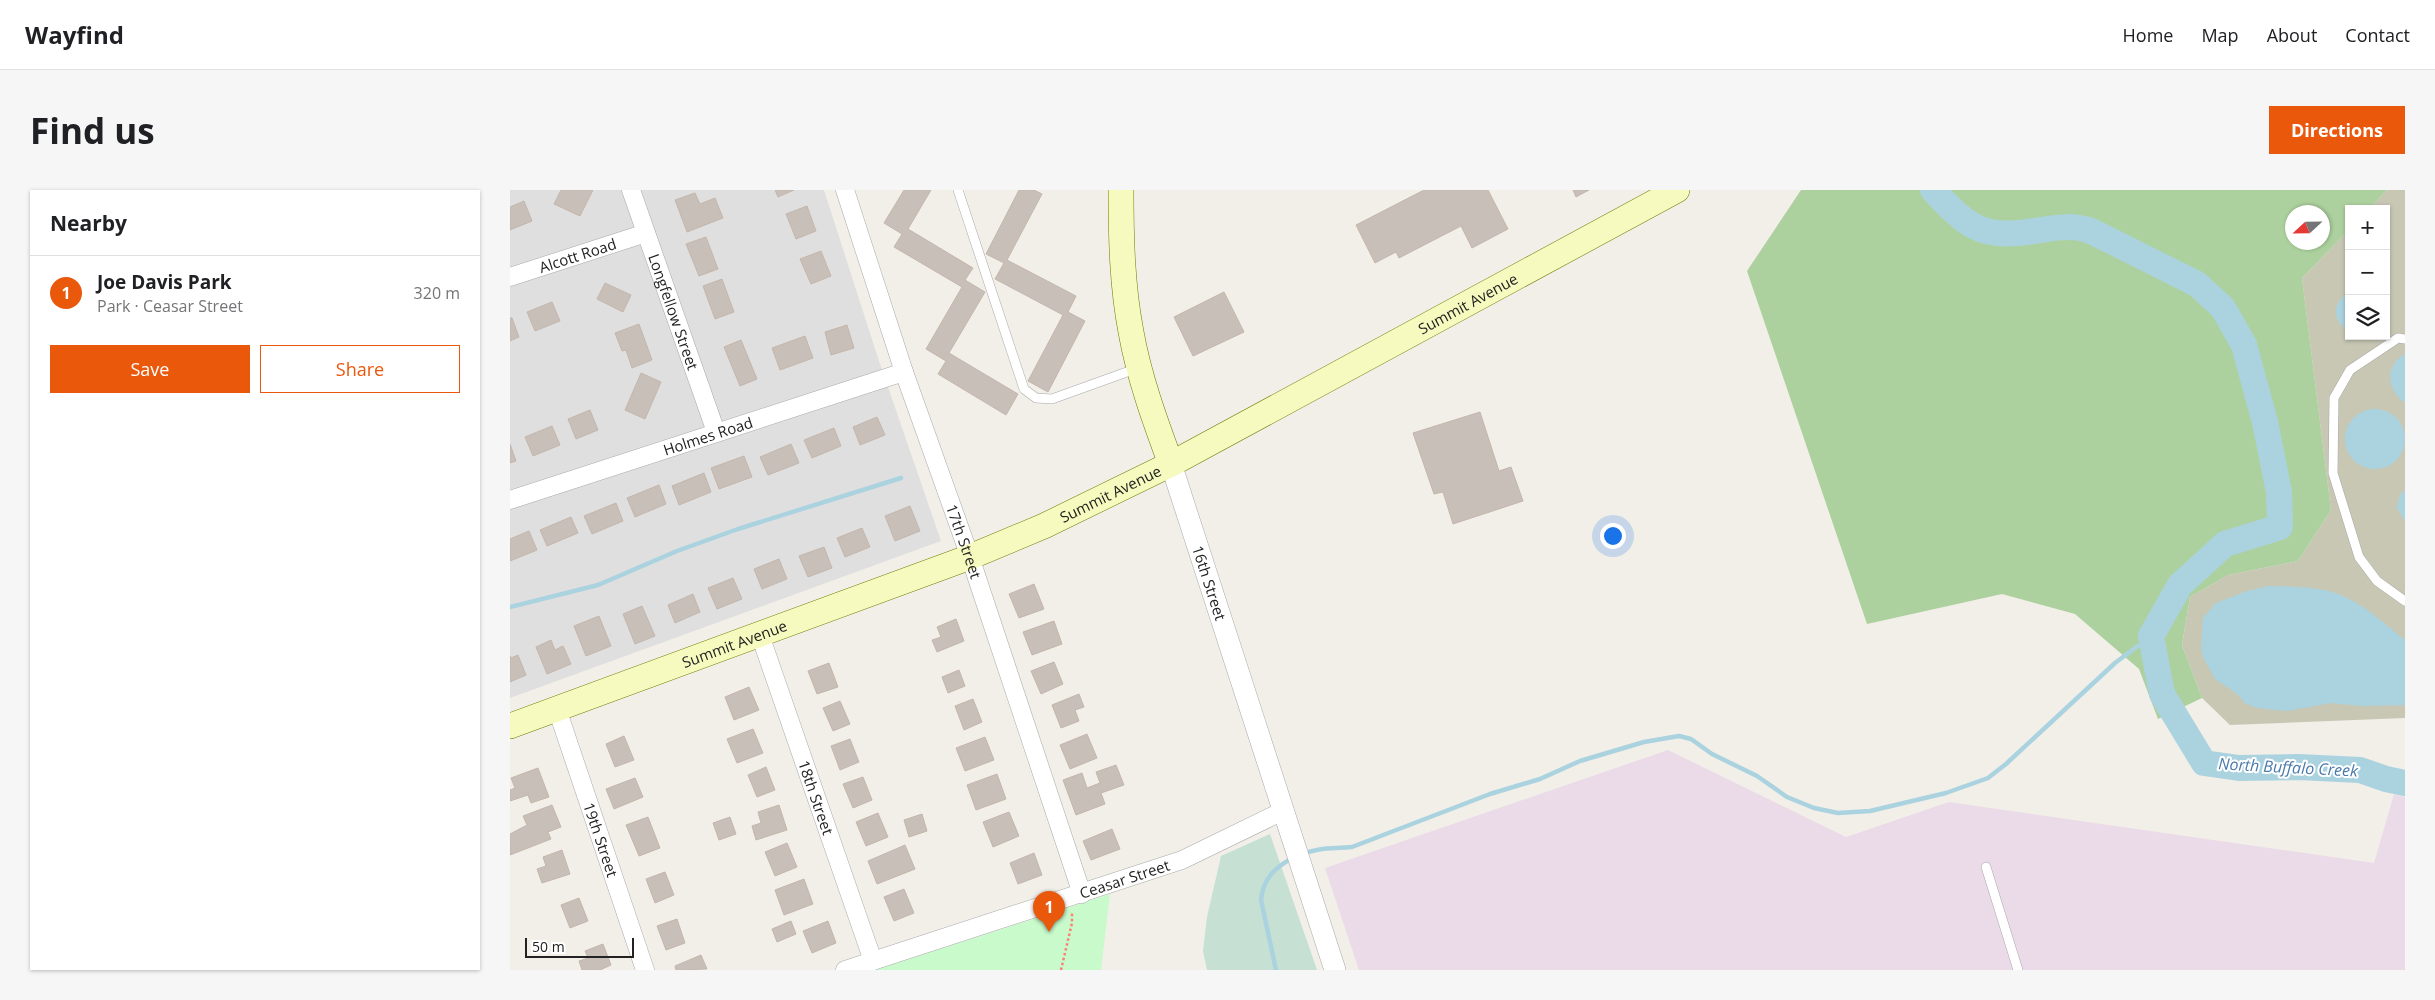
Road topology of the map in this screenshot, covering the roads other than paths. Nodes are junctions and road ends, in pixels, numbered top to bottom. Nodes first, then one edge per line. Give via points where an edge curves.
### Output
1 (631, 190) edge
2 (845, 190) edge
3 (958, 190) edge
4 (1121, 190) edge
5 (1677, 190) edge
6 (646, 233) junction
7 (510, 277) edge
8 (2405, 338) edge
9 (1139, 368) junction
10 (904, 372) junction
11 (716, 432) junction
12 (1171, 464) junction
13 (510, 500) edge
14 (970, 557) junction
15 (2405, 601) edge
16 (760, 635) junction
17 (557, 708) junction
18 (510, 726) edge
19 (1283, 811) junction
20 (1986, 867) dead end
21 (1082, 894) junction
22 (873, 961) junction
23 (645, 970) edge
24 (846, 970) edge
25 (1335, 970) edge
26 (2018, 970) edge

1 - 6 street, Longfellow Street
2 - 10 street, 17th Street
3 - 9 lane via 1024,389 1036,398 1052,398
4 - 9 main road, 16th Street via 1125,297
5 - 12 main road, Summit Avenue
6 - 7 street, Alcott Road
6 - 11 street, Longfellow Street
8 - 15 lane via 2398,338 2350,370 2334,398 2333,473 2359,557 2377,581
9 - 12 main road, 16th Street
10 - 11 street, Holmes Road
10 - 14 street, 17th Street
11 - 13 street, Holmes Road
12 - 14 main road, Summit Avenue via 1044,526
12 - 19 street, 16th Street
14 - 16 main road, Summit Avenue
14 - 21 street, 17th Street
16 - 17 main road, Summit Avenue
16 - 22 street, 18th Street
17 - 18 main road, Summit Avenue
17 - 23 street, 19th Street
19 - 21 street, Ceasar Street via 1182,860
19 - 25 street, 16th Street
20 - 26 lane
21 - 22 street, Ceasar Street
22 - 24 street, Ceasar Street

